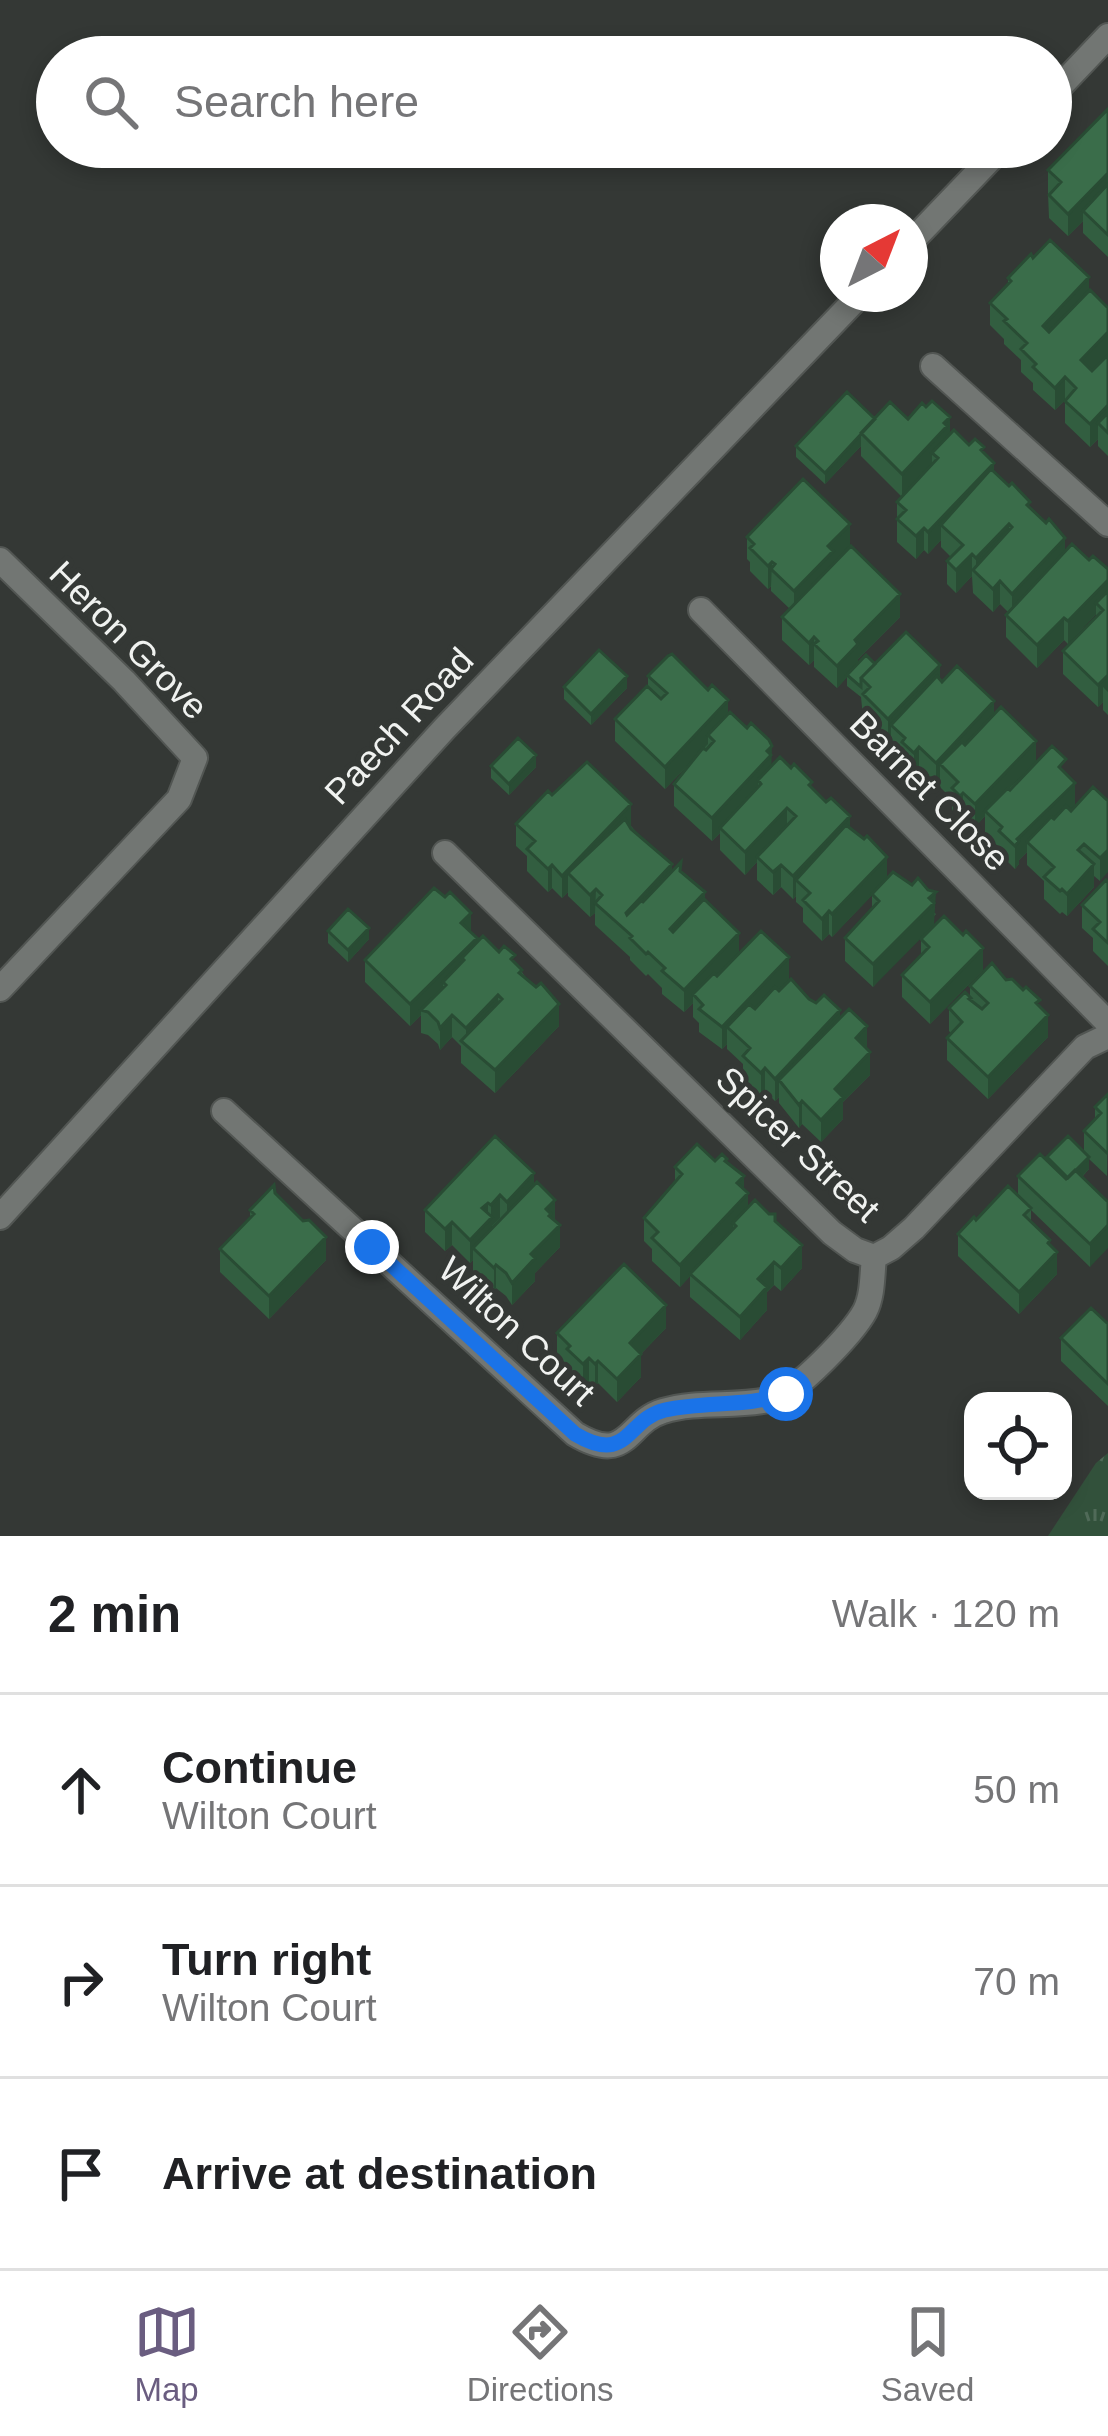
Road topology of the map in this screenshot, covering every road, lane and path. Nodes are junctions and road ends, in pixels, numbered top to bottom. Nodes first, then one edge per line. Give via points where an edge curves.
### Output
1 (1108, 36) edge
2 (1072, 73) edge
3 (982, 168) edge
4 (928, 224) edge
5 (844, 312) edge
6 (933, 366) dead end
7 (1108, 524) edge
8 (0, 560) edge
9 (700, 610) dead end
10 (445, 853) dead end
11 (0, 989) edge
12 (1108, 1022) edge
13 (1108, 1036) edge
14 (224, 1111) dead end
15 (0, 1217) edge
16 (874, 1257) junction

1 - 2 street
3 - 4 street
5 - 15 street, Paech Road via 444,729
6 - 7 street
8 - 11 street, Heron Grove via 195,758 179,799
9 - 12 street, Barnet Close
10 - 16 street, Spicer Street via 818,1220
13 - 16 street, Spicer Street via 1084,1047 914,1228
14 - 16 street, Wilton Court via 575,1434 601,1445 620,1442 665,1410 786,1394 866,1310

